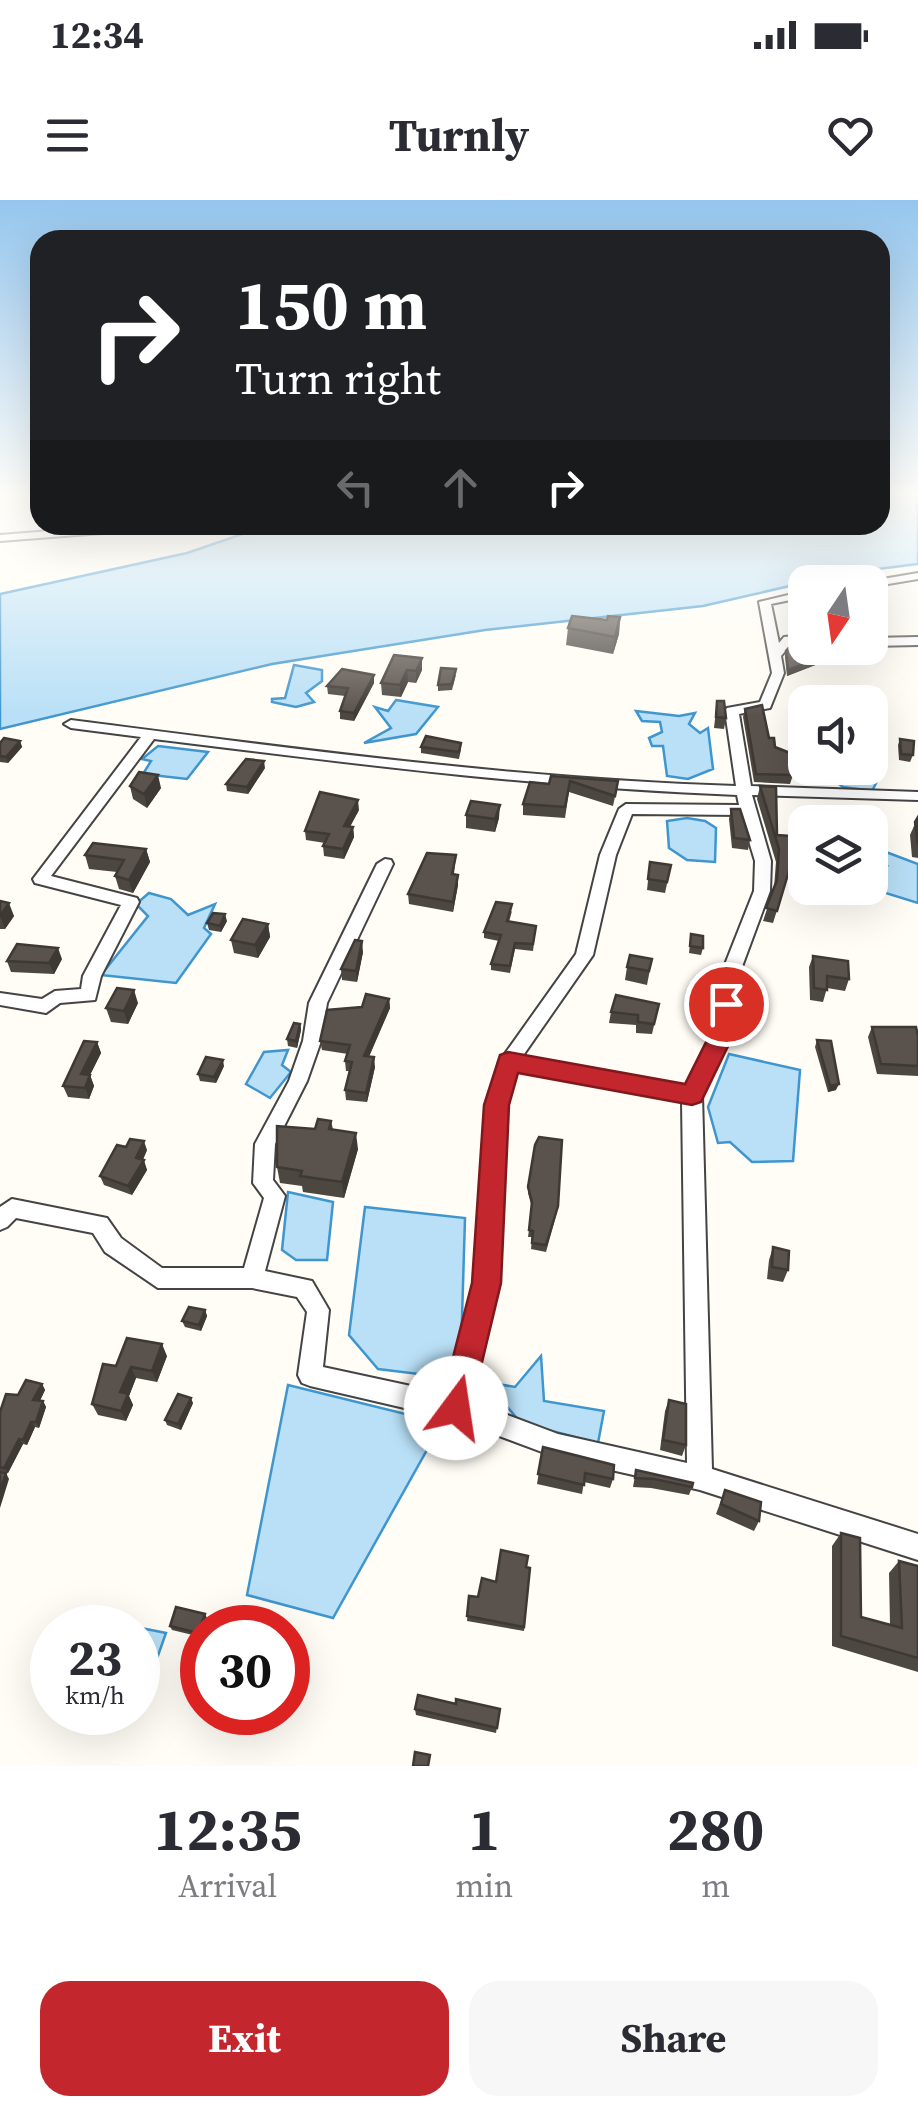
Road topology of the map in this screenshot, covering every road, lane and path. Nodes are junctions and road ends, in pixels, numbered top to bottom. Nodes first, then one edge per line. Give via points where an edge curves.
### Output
1 (918, 576) edge
2 (888, 581) edge
3 (788, 597) edge
4 (788, 640) edge
5 (918, 641) edge
6 (888, 642) edge
7 (774, 656) junction
8 (71, 724) dead end
9 (152, 732) junction
10 (745, 788) junction
11 (918, 796) edge
12 (747, 810) junction
13 (385, 864) dead end
14 (0, 999) edge
15 (508, 1062) junction
16 (692, 1095) junction
17 (0, 1221) edge
18 (252, 1278) junction
19 (456, 1408) junction
20 (700, 1478) junction
21 (918, 1547) edge

1 - 2 street
3 - 7 street via 764,602
4 - 7 street
5 - 6 street
7 - 10 street via 778,673 766,705 732,711
8 - 9 street
9 - 10 street via 635,787
9 - 14 street via 41,879 131,902 92,976 89,995 54,997 46,1006
10 - 11 street
10 - 12 street
12 - 15 street via 626,809 584,955
12 - 16 street via 763,861 762,891 730,972 721,1036
13 - 18 street via 318,1003 298,1081 265,1144 263,1183 275,1196
15 - 16 street
15 - 19 street via 496,1105 487,1283
16 - 20 street
17 - 18 street via 12,1208 100,1224 113,1245 158,1278
18 - 19 street via 304,1288 318,1310 310,1375
19 - 20 street via 558,1446
20 - 21 street

